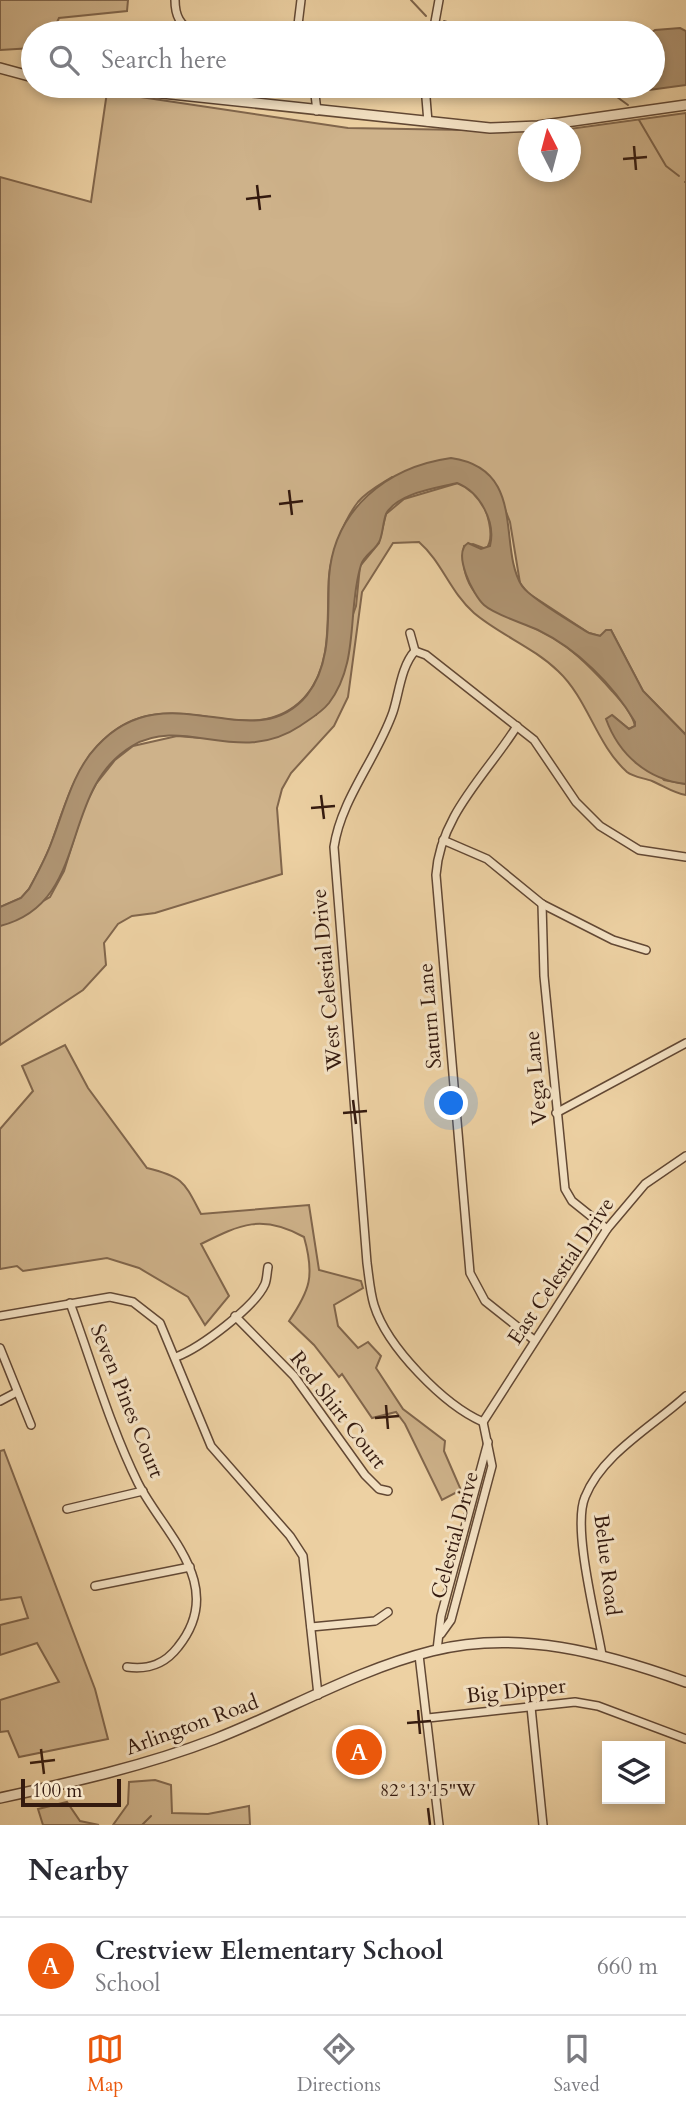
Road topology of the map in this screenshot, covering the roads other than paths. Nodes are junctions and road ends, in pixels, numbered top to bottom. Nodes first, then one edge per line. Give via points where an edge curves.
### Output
1 (175, 0) edge
2 (301, 0) edge
3 (439, 0) edge
4 (180, 21) edge
5 (298, 21) edge
6 (435, 21) edge
7 (0, 68) edge
8 (21, 74) edge
9 (201, 98) edge
10 (315, 98) edge
11 (426, 98) edge
12 (686, 105) edge
13 (317, 111) junction
14 (428, 122) junction
15 (410, 633) dead end
16 (415, 652) junction
17 (517, 726) junction
18 (443, 840) junction
19 (686, 857) edge
20 (542, 904) junction
21 (646, 950) dead end
22 (686, 1043) edge
23 (556, 1114) junction
24 (686, 1156) edge
25 (607, 1229) junction
26 (268, 1267) dead end
27 (70, 1303) junction
28 (0, 1316) edge
29 (235, 1316) junction
30 (534, 1340) junction
31 (0, 1348) edge
32 (176, 1357) junction
33 (17, 1392) junction
34 (686, 1396) edge
35 (0, 1401) edge
36 (483, 1422) junction
37 (31, 1424) dead end
38 (143, 1491) junction
39 (388, 1491) dead end
40 (67, 1509) dead end
41 (190, 1567) junction
42 (95, 1586) dead end
43 (388, 1612) dead end
44 (311, 1626) junction
45 (437, 1650) junction
46 (419, 1655) junction
47 (602, 1655) junction
48 (127, 1667) dead end
49 (686, 1682) edge
50 (318, 1695) junction
51 (531, 1707) junction
52 (428, 1718) junction
53 (686, 1739) edge
54 (0, 1798) edge
55 (439, 1825) edge
56 (543, 1825) edge

1 - 4 street
2 - 5 street
3 - 6 street
7 - 8 street
9 - 13 street
10 - 13 street
11 - 14 street
12 - 14 street via 514,127
13 - 14 street
15 - 16 street
16 - 17 street via 426,655
16 - 36 street, West Celestial Drive via 408,660 386,729 339,825 334,847 367,1263 374,1306 397,1348 443,1394
17 - 18 street, Saturn Lane via 462,801
17 - 19 street via 540,747 576,802 600,826 639,850
18 - 20 street via 487,859
18 - 30 street, Saturn Lane via 436,875 470,1273 485,1301
20 - 21 street via 613,940
20 - 23 street, Vega Lane via 540,927
22 - 23 street
23 - 25 street, Vega Lane via 568,1195
24 - 25 street, East Celestial Drive via 645,1184
25 - 30 street, East Celestial Drive
26 - 29 street via 265,1285
27 - 28 street
27 - 32 street via 110,1297 133,1302 160,1323
27 - 38 street, Seven Pines Court
29 - 32 street via 208,1341
29 - 39 street, Red Shirt Court via 294,1376 365,1475
30 - 36 street, East Celestial Drive
31 - 33 street
32 - 44 street via 211,1446 300,1549
33 - 35 street
33 - 37 street
34 - 47 street, Belue Road via 611,1460 583,1501 581,1529
36 - 45 street, Celestial Drive via 492,1466 451,1620
38 - 40 street
38 - 41 street, Seven Pines Court via 180,1544
41 - 42 street
41 - 48 street, Seven Pines Court via 194,1612 182,1642 154,1666
43 - 44 street via 375,1621
44 - 50 street
45 - 46 street, Arlington Road
45 - 47 street, Arlington Road via 514,1643
46 - 50 street, Arlington Road
46 - 52 street
47 - 49 street, Arlington Road
50 - 54 street, Arlington Road via 163,1758
51 - 52 street, Big Dipper
51 - 53 street, Big Dipper via 585,1704
51 - 56 street
52 - 55 street

